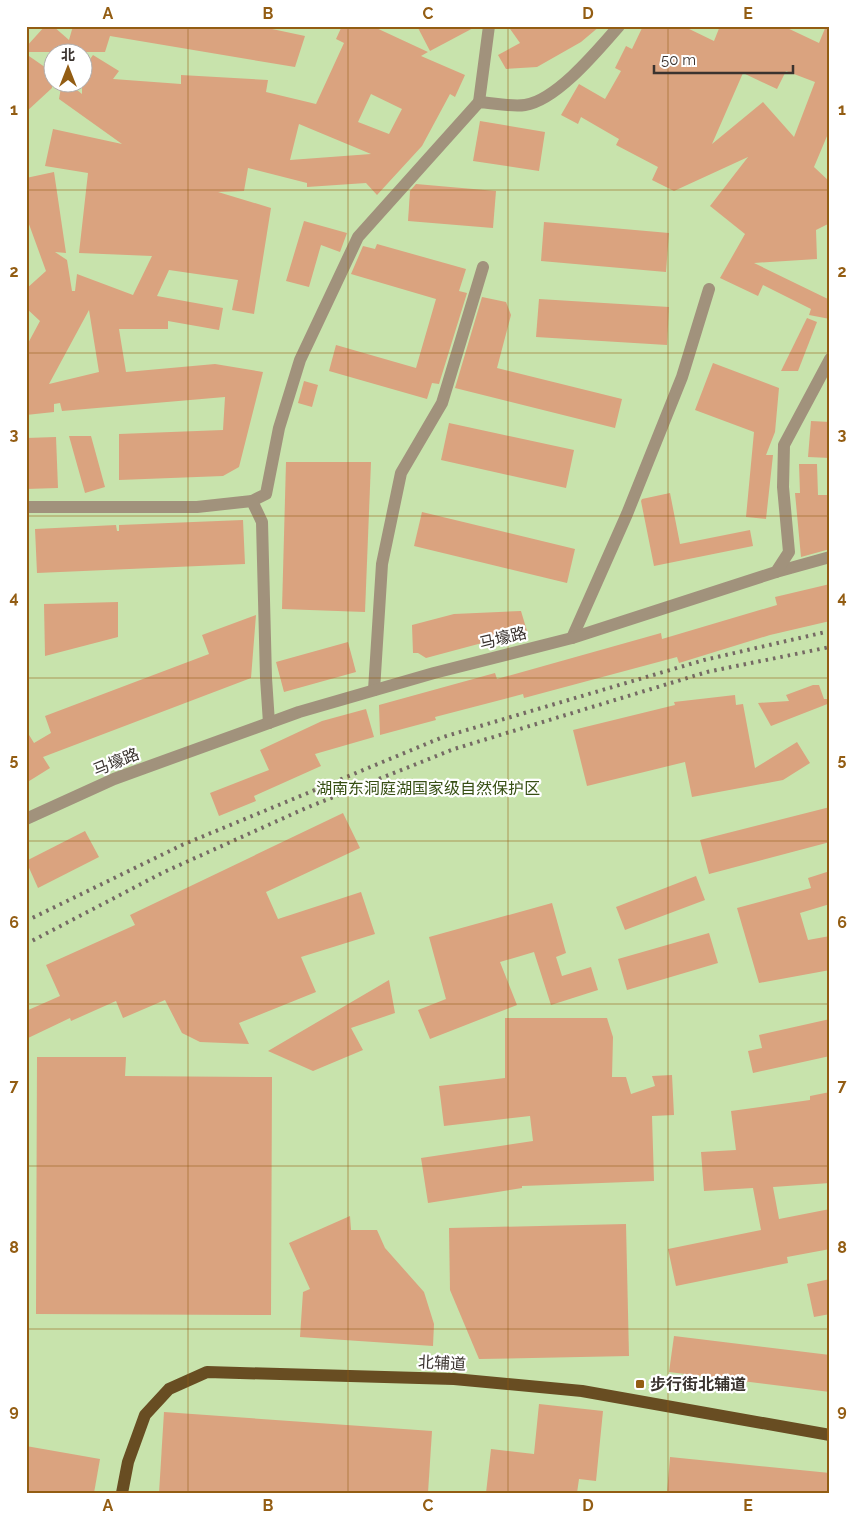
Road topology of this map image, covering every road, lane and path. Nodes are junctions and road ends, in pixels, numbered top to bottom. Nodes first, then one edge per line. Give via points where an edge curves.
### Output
1 (489, 26) edge
2 (619, 26) edge
3 (479, 102) junction
4 (483, 267) dead end
5 (709, 289) dead end
6 (830, 359) edge
7 (252, 501) junction
8 (26, 507) edge
9 (830, 557) edge
10 (776, 572) junction
11 (572, 638) junction
12 (374, 690) junction
13 (269, 722) junction
14 (26, 819) edge
15 (830, 1435) edge
16 (122, 1493) edge

1 - 3 street
2 - 3 street via 584,65 541,101 524,105
3 - 7 street via 358,236 300,360 279,428 266,494
4 - 12 street via 442,403 401,473 382,564
5 - 11 street via 671,405 628,514
6 - 10 street via 784,445 783,487 789,552
7 - 8 street via 198,507
7 - 13 street via 262,522
9 - 10 street, 马壕路
10 - 11 street, 马壕路
11 - 12 street, 马壕路
12 - 13 street, 马壕路
13 - 14 street, 马壕路 via 114,779
15 - 16 main road, 北辅道 via 582,1391 454,1379 208,1372 169,1389 144,1414 128,1462

